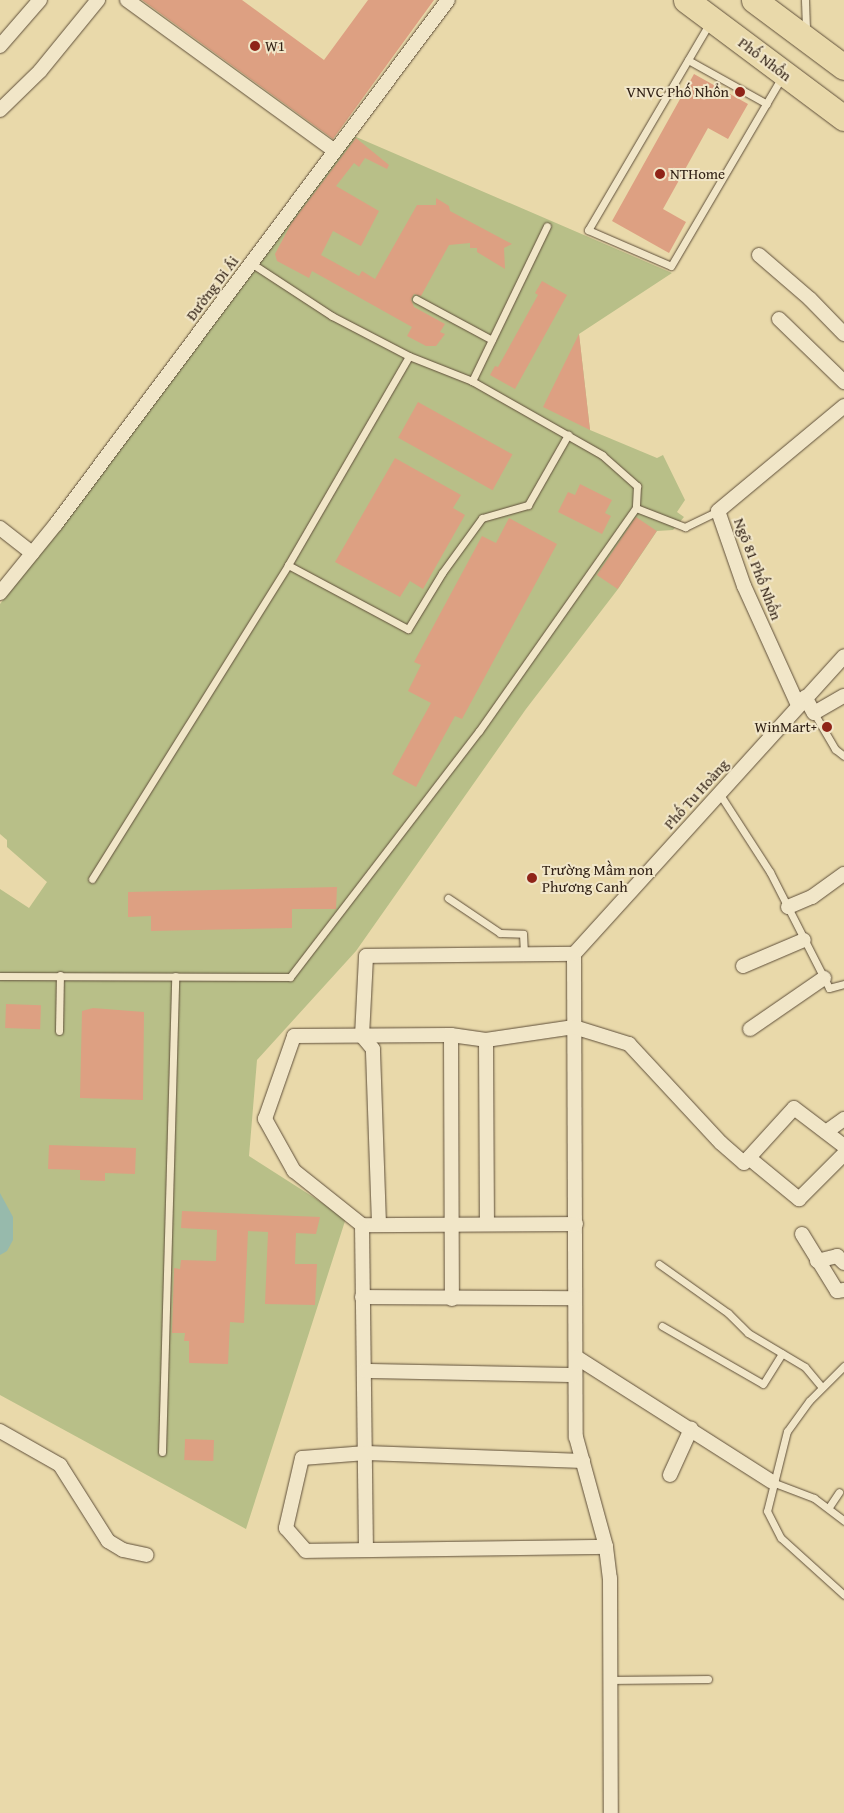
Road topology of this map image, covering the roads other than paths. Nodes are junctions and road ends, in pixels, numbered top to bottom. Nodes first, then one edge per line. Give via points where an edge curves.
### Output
1 (40, 0) edge
2 (98, 0) edge
3 (127, 0) edge
4 (448, 0) edge
5 (686, 0) edge
6 (754, 0) edge
7 (805, 0) edge
8 (712, 19) junction
9 (807, 39) junction
10 (0, 46) edge
11 (688, 60) junction
12 (844, 67) edge
13 (784, 74) junction
14 (767, 104) junction
15 (0, 110) edge
16 (844, 118) edge
17 (335, 150) junction
18 (547, 226) dead end
19 (759, 255) dead end
20 (251, 263) junction
21 (416, 299) dead end
22 (779, 319) dead end
23 (844, 334) edge
24 (492, 340) junction
25 (409, 356) junction
26 (472, 381) junction
27 (844, 382) edge
28 (844, 406) edge
29 (568, 435) junction
30 (636, 508) junction
31 (718, 511) junction
32 (0, 528) edge
33 (32, 553) junction
34 (288, 565) junction
35 (0, 593) edge
36 (844, 656) edge
37 (844, 696) edge
38 (801, 701) junction
39 (814, 713) junction
40 (844, 756) edge
41 (719, 793) junction
42 (844, 874) edge
43 (92, 879) dead end
44 (448, 898) dead end
45 (788, 907) junction
46 (804, 940) junction
47 (574, 954) junction
48 (524, 955) junction
49 (743, 966) dead end
50 (60, 975) junction
51 (0, 976) edge
52 (175, 976) junction
53 (824, 978) junction
54 (844, 984) edge
55 (574, 1027) junction
56 (750, 1029) dead end
57 (59, 1031) dead end
58 (451, 1035) junction
59 (362, 1036) junction
60 (486, 1040) junction
61 (844, 1118) edge
62 (826, 1132) junction
63 (844, 1146) edge
64 (844, 1154) edge
65 (749, 1158) junction
66 (487, 1222) junction
67 (452, 1223) junction
68 (379, 1224) junction
69 (576, 1224) junction
70 (362, 1225) junction
71 (802, 1234) dead end
72 (817, 1261) junction
73 (844, 1263) edge
74 (659, 1264) dead end
75 (844, 1290) edge
76 (362, 1297) junction
77 (575, 1298) junction
78 (452, 1299) junction
79 (662, 1326) dead end
80 (782, 1353) junction
81 (576, 1356) junction
82 (843, 1369) edge
83 (364, 1371) junction
84 (576, 1375) junction
85 (822, 1387) junction
86 (690, 1429) junction
87 (0, 1431) edge
88 (162, 1452) dead end
89 (366, 1453) junction
90 (583, 1460) junction
91 (670, 1475) dead end
92 (772, 1482) junction
93 (839, 1492) dead end
94 (829, 1507) junction
95 (844, 1520) edge
96 (606, 1547) junction
97 (366, 1550) junction
98 (146, 1555) dead end
99 (844, 1595) edge
100 (708, 1679) dead end
101 (610, 1680) junction
102 (611, 1813) edge

1 - 10 street
2 - 15 street via 40,71
3 - 17 street
4 - 17 street, Đường Di Ái
5 - 8 highway, Phố Nhổn
6 - 9 highway
7 - 9 lane
8 - 11 lane
8 - 13 highway, Phố Nhổn
9 - 12 highway
11 - 14 lane
11 - 14 lane via 588,230 671,266
13 - 14 lane
13 - 16 highway, Phố Nhổn
17 - 20 street, Đường Di Ái
18 - 24 lane
19 - 23 street
20 - 25 lane via 332,316
20 - 33 street, Đường Di Ái
21 - 24 lane
22 - 27 street
24 - 26 lane
25 - 26 lane
25 - 34 lane
26 - 29 lane
28 - 31 street, Ngõ 81 Phố Nhổn
29 - 30 lane via 602,455 637,486
29 - 34 lane via 528,505 482,518 442,573 408,629
30 - 31 lane via 685,527
30 - 52 lane via 479,731 290,977
31 - 38 street, Ngõ 81 Phố Nhổn via 744,586
32 - 33 street
33 - 35 street, Đường Di Ái
34 - 43 lane
36 - 38 street, Phố Tu Hoàng
37 - 39 street
38 - 39 street, Ngõ 81 Phố Nhổn
38 - 41 street, Phố Tu Hoàng
39 - 40 lane via 835,749
41 - 45 lane via 770,872
41 - 47 street, Phố Tu Hoàng
42 - 45 street via 812,897
44 - 48 lane via 500,933 523,934
45 - 46 lane
46 - 49 street
46 - 53 lane
47 - 48 street
47 - 55 street
48 - 59 street via 366,956
50 - 51 lane
50 - 52 lane
50 - 57 lane
52 - 88 lane
53 - 54 lane via 829,988
53 - 56 street
55 - 60 street
55 - 65 street via 629,1044 721,1143 744,1163
55 - 69 street
58 - 59 street
58 - 60 street
58 - 67 street
59 - 68 street via 373,1049
59 - 70 street via 294,1036 266,1119 294,1171
60 - 66 street
61 - 62 street
62 - 63 street
62 - 65 street via 794,1108
64 - 65 street via 799,1199
66 - 67 street
66 - 69 street
67 - 68 street
67 - 78 street
68 - 70 street
69 - 77 street
70 - 76 street
71 - 72 street
72 - 73 street via 837,1256
72 - 75 street via 837,1290
74 - 80 lane via 728,1313 748,1333
76 - 78 street
76 - 83 street
77 - 78 street
77 - 81 street
79 - 80 lane via 763,1384
80 - 85 lane via 805,1367
81 - 84 street
81 - 86 street
82 - 85 lane
83 - 84 street
83 - 89 street
84 - 90 street via 576,1437
85 - 92 lane via 787,1431
86 - 91 street
86 - 92 street
87 - 98 street via 60,1465 108,1541 123,1550
89 - 90 street
89 - 97 street
89 - 97 street via 302,1458 286,1528 306,1551
90 - 96 street
92 - 94 lane via 792,1487
92 - 99 lane via 767,1511 781,1538
93 - 94 lane
94 - 95 lane
96 - 97 street
96 - 101 street via 610,1578
100 - 101 lane
101 - 102 street

